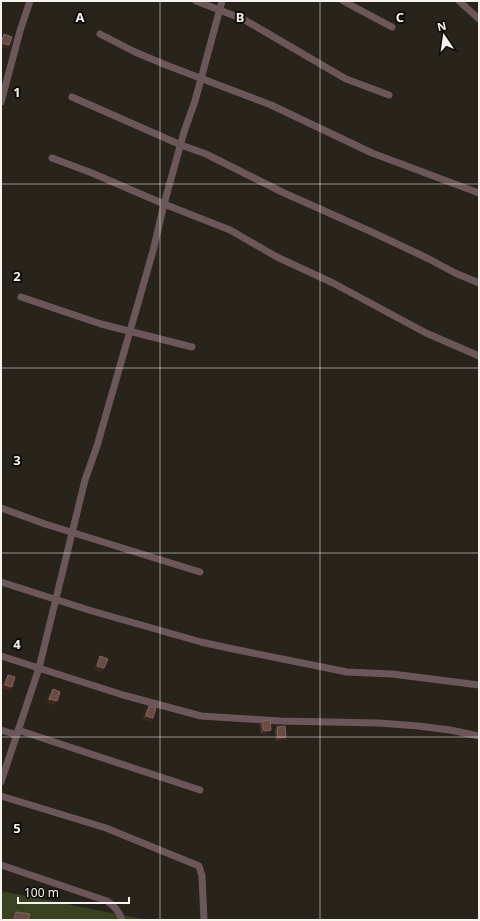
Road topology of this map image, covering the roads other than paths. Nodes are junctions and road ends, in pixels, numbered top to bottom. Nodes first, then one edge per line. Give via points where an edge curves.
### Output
1 (30, 1) edge
2 (196, 1) edge
3 (222, 1) edge
4 (343, 1) edge
5 (459, 1) edge
6 (219, 10) junction
7 (479, 19) edge
8 (392, 28) dead end
9 (100, 34) dead end
10 (202, 79) junction
11 (389, 95) dead end
12 (72, 97) dead end
13 (1, 102) edge
14 (181, 145) junction
15 (52, 158) dead end
16 (479, 193) edge
17 (164, 204) junction
18 (479, 283) edge
19 (21, 297) dead end
20 (129, 332) junction
21 (192, 347) dead end
22 (479, 356) edge
23 (1, 508) edge
24 (73, 533) junction
25 (200, 572) dead end
26 (1, 582) edge
27 (56, 600) junction
28 (1, 656) edge
29 (39, 668) junction
30 (479, 685) edge
31 (1, 730) edge
32 (17, 733) junction
33 (479, 736) edge
34 (1, 782) edge
35 (200, 790) dead end
36 (1, 796) edge
37 (1, 865) edge
38 (122, 920) edge
39 (204, 920) edge

1 - 13 street
2 - 6 street
3 - 6 street
4 - 8 street
5 - 7 street
6 - 10 street
6 - 11 street via 243,19 346,79
9 - 10 street via 135,52
10 - 14 street
10 - 16 street via 271,105 372,153
12 - 14 street
14 - 17 street
14 - 18 street via 206,154
15 - 17 street
17 - 20 street
17 - 22 street via 230,230 426,334
19 - 20 street
20 - 21 street
20 - 24 street via 85,480
23 - 24 street
24 - 25 street
24 - 27 street
26 - 27 street
27 - 29 street
27 - 30 street via 201,642 347,672 392,674
28 - 29 street
29 - 32 street
29 - 33 street via 123,695 201,716 410,725
31 - 32 street
32 - 34 street
32 - 35 street
36 - 39 street via 106,828 199,866 202,876
37 - 38 street via 107,901 119,912

